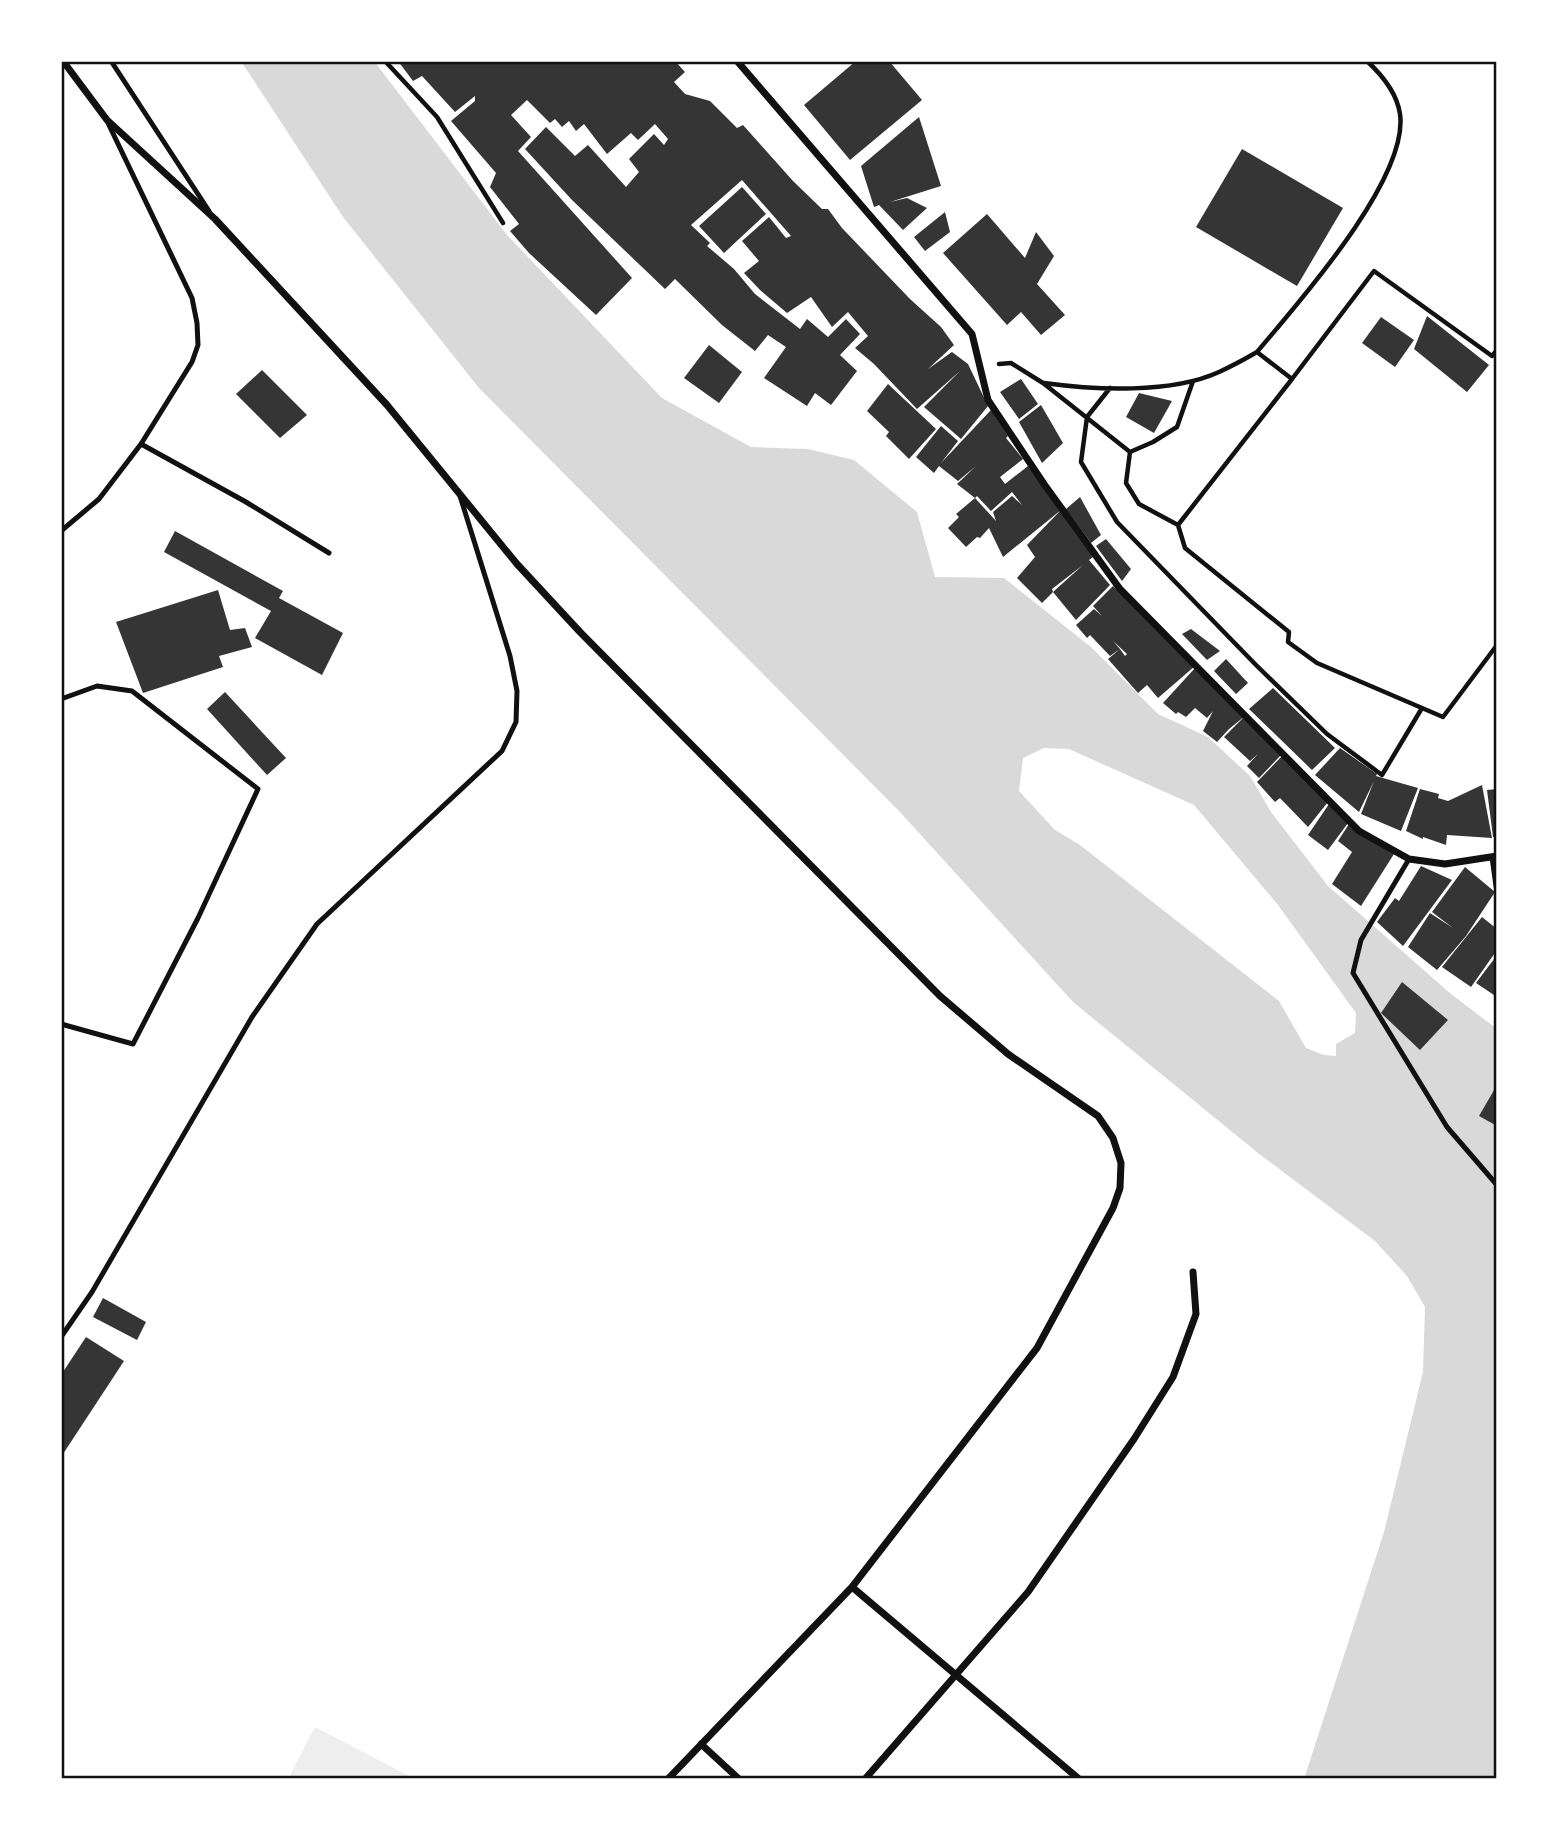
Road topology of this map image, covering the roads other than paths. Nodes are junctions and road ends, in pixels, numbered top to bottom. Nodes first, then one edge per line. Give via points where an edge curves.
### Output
1 (63, 61) edge
2 (111, 61) edge
3 (737, 61) edge
4 (107, 120) junction
5 (215, 219) junction
6 (141, 444) junction
7 (459, 494) junction
8 (61, 531) edge
9 (329, 553) dead end
10 (61, 699) edge
11 (1495, 857) edge
12 (1409, 859) junction
13 (1497, 886) edge
14 (61, 1024) edge
15 (1497, 1185) edge
16 (1193, 1272) dead end
17 (61, 1337) edge
18 (852, 1587) junction
19 (957, 1676) junction
20 (701, 1744) junction
21 (668, 1779) edge
22 (739, 1779) edge
23 (865, 1779) edge
24 (1079, 1779) edge

1 - 4 street
2 - 5 lane
3 - 12 street via 972,334 988,400 1120,589 1359,831
4 - 5 street
4 - 6 lane via 192,299 197,323 198,345 192,362
5 - 7 street via 387,405
6 - 8 lane via 99,499
6 - 9 lane
7 - 17 lane via 510,656 517,691 516,722 502,751 317,924 253,1017
7 - 18 street via 580,632 940,996 1008,1054 1098,1116 1113,1138 1121,1163 1113,1208 1037,1348
10 - 14 lane via 97,686 132,691 258,789 133,1044
11 - 12 street via 1445,864
11 - 13 street
12 - 15 lane via 1361,940 1353,974 1447,1127
16 - 19 street via 1196,1314 1173,1377 1028,1592
18 - 19 street
18 - 20 street
19 - 23 street
19 - 24 street
20 - 21 street
20 - 22 street

